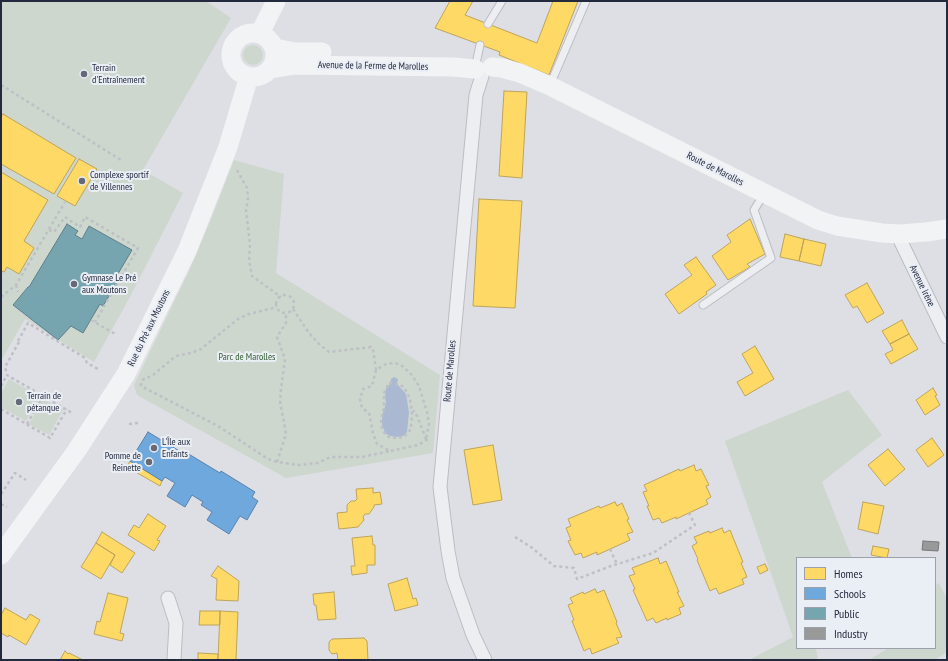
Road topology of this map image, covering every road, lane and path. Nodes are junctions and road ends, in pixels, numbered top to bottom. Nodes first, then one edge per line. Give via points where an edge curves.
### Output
1 (276, 1) edge
2 (502, 1) edge
3 (586, 1) edge
4 (488, 24) dead end
5 (260, 33) junction
6 (275, 48) junction
7 (481, 63) junction
8 (271, 68) junction
9 (248, 76) junction
10 (1, 85) edge
11 (549, 86) junction
12 (121, 160) dead end
13 (234, 167) dead end
14 (764, 194) junction
15 (66, 202) dead end
16 (947, 229) edge
17 (49, 230) junction
18 (900, 234) junction
19 (16, 285) junction
20 (18, 292) dead end
21 (1, 297) edge
22 (281, 297) junction
23 (703, 305) dead end
24 (277, 307) junction
25 (293, 309) junction
26 (286, 313) junction
27 (91, 320) dead end
28 (95, 322) junction
29 (118, 335) dead end
30 (947, 337) edge
31 (98, 369) dead end
32 (376, 370) junction
33 (7, 376) junction
34 (1, 386) edge
35 (43, 396) junction
36 (1, 409) edge
37 (67, 409) junction
38 (412, 412) junction
39 (72, 413) dead end
40 (138, 423) dead end
41 (27, 424) junction
42 (130, 424) dead end
43 (426, 439) junction
44 (390, 451) junction
45 (278, 462) junction
46 (26, 480) dead end
47 (1, 494) edge
48 (1, 504) edge
49 (7, 507) dead end
50 (689, 513) dead end
51 (515, 537) dead end
52 (610, 549) dead end
53 (1, 555) edge
54 (617, 564) junction
55 (168, 598) dead end
56 (174, 660) edge
57 (485, 660) edge

1 - 5 street
2 - 4 lane
3 - 11 lane
5 - 6 street via 272,42
5 - 9 street via 239,36 232,47 231,61 234,67 239,73
6 - 7 street, Avenue de la Ferme de Marolles via 295,52 467,56
6 - 8 street via 276,55
7 - 8 street, Avenue de la Ferme de Marolles via 453,67 295,65
7 - 11 street, Route de Marolles via 520,73
7 - 57 street, Route de Marolles via 440,487 453,578 473,635
8 - 9 street via 259,76
9 - 53 street, Rue du Pré aux Moutons via 228,147 187,251 126,374 77,450
10 - 12 path
11 - 14 street, Route de Marolles
13 - 22 path via 247,188 246,210 252,276
14 - 18 street, Route de Marolles via 818,220 837,226
14 - 23 lane via 754,210 771,258
15 - 17 path
16 - 18 street, Route de Marolles
17 - 19 path
17 - 28 path via 54,232 65,217 80,227 85,217 138,248 125,266
18 - 30 street, Avenue Irène via 901,242
19 - 20 path
19 - 21 path
22 - 24 path
22 - 25 path via 291,297 294,302
24 - 26 path
24 - 45 path via 238,319 201,349 176,356 153,375 140,381 141,386 218,426 268,459
25 - 26 path
25 - 32 path via 309,333 329,352 371,347
26 - 45 path via 286,323 277,337 285,359 280,401 286,434
27 - 28 path
28 - 29 path
31 - 33 path via 87,363 85,358 28,323 5,367
32 - 43 path via 386,364 395,363 416,380 427,412 429,424
32 - 44 path via 372,386 363,389 360,399 362,408 369,413 377,444
33 - 34 path
33 - 35 path
35 - 37 path
35 - 41 path
36 - 41 path
37 - 39 path
37 - 41 path via 50,438
38 - 38 path via 404,387 389,383 384,393 381,421 385,434 393,438 404,437 411,430
38 - 43 path via 417,416
40 - 42 path
43 - 44 path via 418,445
44 - 45 path via 362,457 331,457 317,463 299,465
46 - 47 path via 15,472
48 - 49 path
50 - 54 path via 695,525 653,553
51 - 54 path via 532,547 554,566 574,568 577,579
52 - 54 path
55 - 56 street via 176,622

